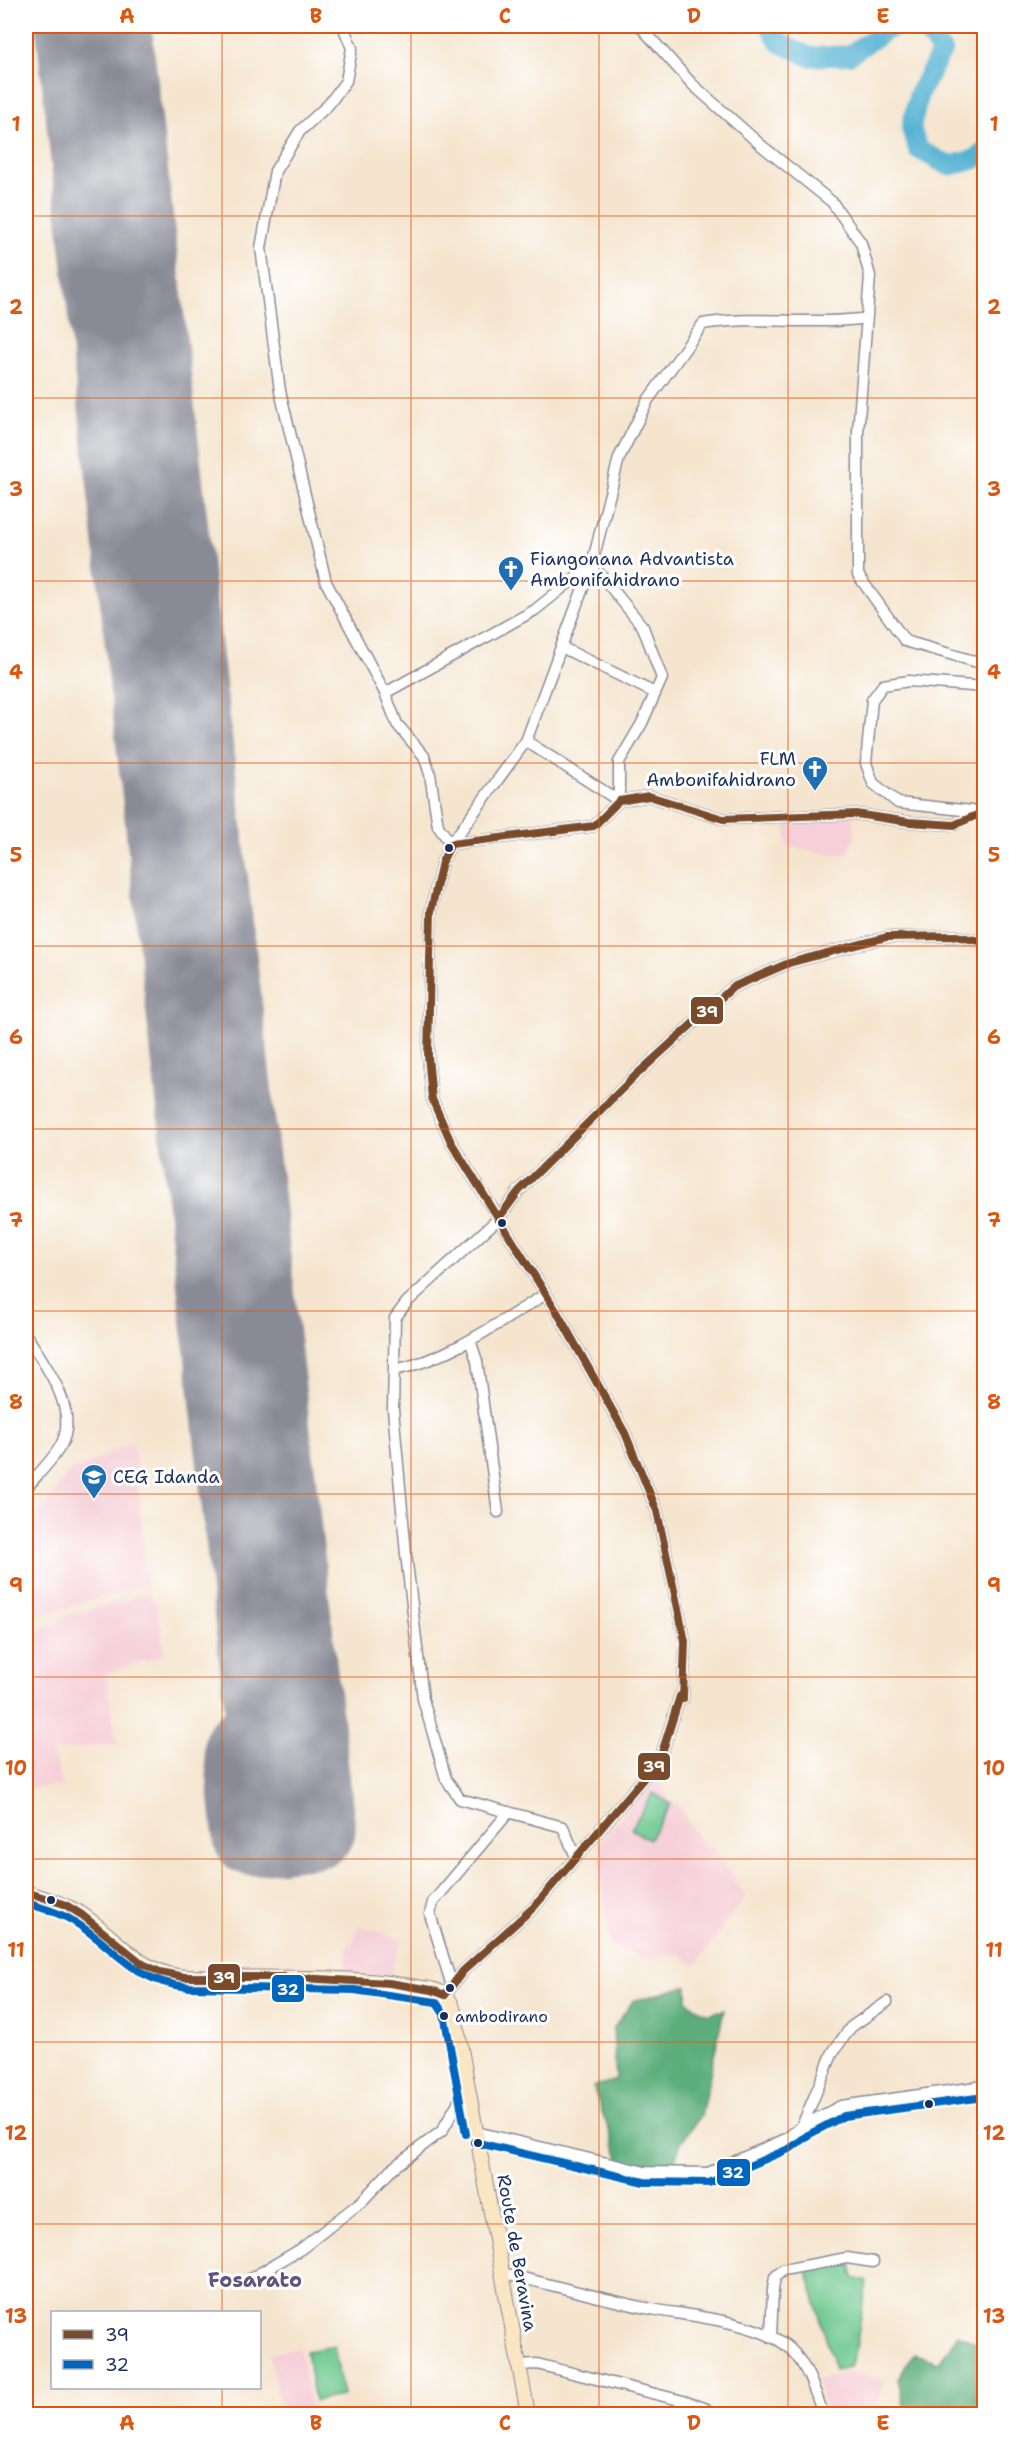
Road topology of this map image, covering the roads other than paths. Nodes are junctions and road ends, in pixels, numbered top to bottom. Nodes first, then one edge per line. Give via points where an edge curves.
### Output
1 (343, 26) edge
2 (640, 26) edge
3 (867, 318) junction
4 (592, 564) junction
5 (561, 647) junction
6 (984, 663) edge
7 (984, 687) edge
8 (385, 693) junction
9 (656, 693) junction
10 (526, 741) junction
11 (619, 801) junction
12 (983, 812) edge
13 (451, 844) junction
14 (984, 942) edge
15 (498, 1219) junction
16 (546, 1294) junction
17 (26, 1335) edge
18 (470, 1340) junction
19 (394, 1370) junction
20 (26, 1488) edge
21 (498, 1512) dead end
22 (509, 1812) junction
23 (576, 1857) junction
24 (26, 1892) edge
25 (448, 1990) junction
26 (887, 2002) dead end
27 (468, 2085) junction
28 (984, 2086) edge
29 (802, 2126) junction
30 (476, 2132) junction
31 (873, 2262) dead end
32 (502, 2273) junction
33 (250, 2278) dead end
34 (771, 2337) junction
35 (519, 2365) junction
36 (528, 2415) edge
37 (707, 2415) edge
38 (823, 2415) edge

1 - 8 street via 352,48 346,81 329,104 300,131 275,171 261,248 280,391 326,582
2 - 3 street via 692,84 832,202 861,243 870,276
3 - 4 street via 704,324 648,400 619,458
3 - 6 street via 858,432 858,574 905,641
4 - 5 street
4 - 8 street via 535,610
4 - 9 street via 643,627 662,678
5 - 9 street
5 - 10 street
7 - 12 street via 909,681 883,685 872,700 866,763 873,783 898,803
8 - 13 street via 397,724 424,756 438,826
9 - 11 street via 619,762
10 - 11 street
10 - 13 street
11 - 12 street via 649,796 723,819 856,814 954,825
11 - 13 street via 594,826
13 - 15 street via 442,862 431,911 428,1056 432,1099 451,1142
14 - 15 street via 956,936 887,937 789,963 733,987 635,1076 519,1191
15 - 16 street
15 - 19 street via 394,1318
16 - 18 street
16 - 23 street via 625,1433 657,1510 685,1641 683,1699 680,1696 660,1759
17 - 20 street via 51,1372 67,1426 62,1445
18 - 19 street via 415,1366
18 - 21 street via 477,1361
19 - 22 street via 394,1420 423,1699 446,1779 460,1799
22 - 23 street via 563,1827
22 - 25 street via 433,1902 430,1914
23 - 25 street via 534,1907 463,1971
24 - 25 street via 73,1910 143,1964 167,1974 284,1977
25 - 27 street, Route de Beravina
26 - 29 street via 851,2027 833,2052
27 - 30 street, Route de Beravina
27 - 33 street via 442,2131 393,2168 362,2201 301,2249
28 - 29 street via 841,2106
29 - 30 street via 786,2139 708,2173 645,2172
30 - 32 street, Route de Beravina
31 - 34 street via 848,2258 783,2270 775,2277
32 - 34 street via 645,2308 713,2319
32 - 35 street, Route de Beravina
34 - 38 street via 797,2357 811,2380
35 - 36 street, Route de Beravina
35 - 37 street via 537,2364 683,2401 706,2409

